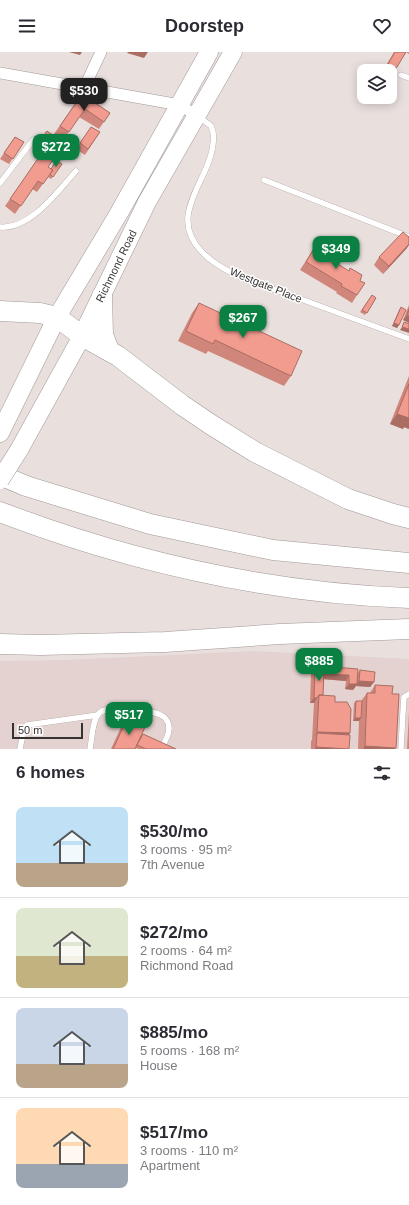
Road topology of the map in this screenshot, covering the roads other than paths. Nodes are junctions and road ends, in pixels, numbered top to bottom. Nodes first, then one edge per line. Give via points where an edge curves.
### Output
1 (101, 52) edge
2 (210, 52) edge
3 (233, 52) edge
4 (0, 73) edge
5 (400, 75) dead end
6 (409, 78) edge
7 (84, 88) junction
8 (180, 105) junction
9 (197, 116) junction
10 (33, 140) dead end
11 (76, 171) dead end
12 (264, 180) dead end
13 (0, 183) edge
14 (0, 227) edge
15 (409, 237) edge
16 (102, 296) junction
17 (0, 311) edge
18 (57, 317) junction
19 (82, 336) junction
20 (409, 339) edge
21 (109, 350) junction
22 (0, 433) edge
23 (0, 475) edge
24 (0, 480) edge
25 (0, 512) edge
26 (409, 518) edge
27 (409, 563) edge
28 (409, 598) edge
29 (409, 629) edge
30 (0, 644) edge
31 (409, 694) edge
32 (98, 715) junction
33 (20, 749) edge
34 (90, 749) edge
35 (160, 749) edge
36 (401, 749) edge

1 - 7 street
2 - 8 highway, Richmond Road
3 - 9 highway, Richmond Road
4 - 7 street
5 - 6 lane
7 - 8 street
8 - 9 street
8 - 18 highway, Richmond Road
9 - 16 highway, Richmond Road via 147,202
9 - 20 lane, Westgate Place via 210,126 214,135 209,162 190,204 187,219 188,229 200,250 240,276
10 - 13 lane
11 - 14 lane via 34,215 12,226
12 - 15 lane
16 - 19 highway, Richmond Road
16 - 21 highway via 104,335
17 - 18 highway via 40,313
18 - 19 highway
18 - 22 highway, Richmond Road
19 - 21 highway
19 - 24 highway, Richmond Road, bridge
21 - 26 highway via 182,405 255,452 348,499
23 - 27 highway via 26,486 158,525 273,550
25 - 28 highway via 59,534 126,554 199,571 325,592
29 - 30 highway via 165,642
31 - 36 lane via 404,697
32 - 33 lane via 27,725
32 - 34 lane
32 - 35 lane via 115,708 159,714 165,718 169,733

